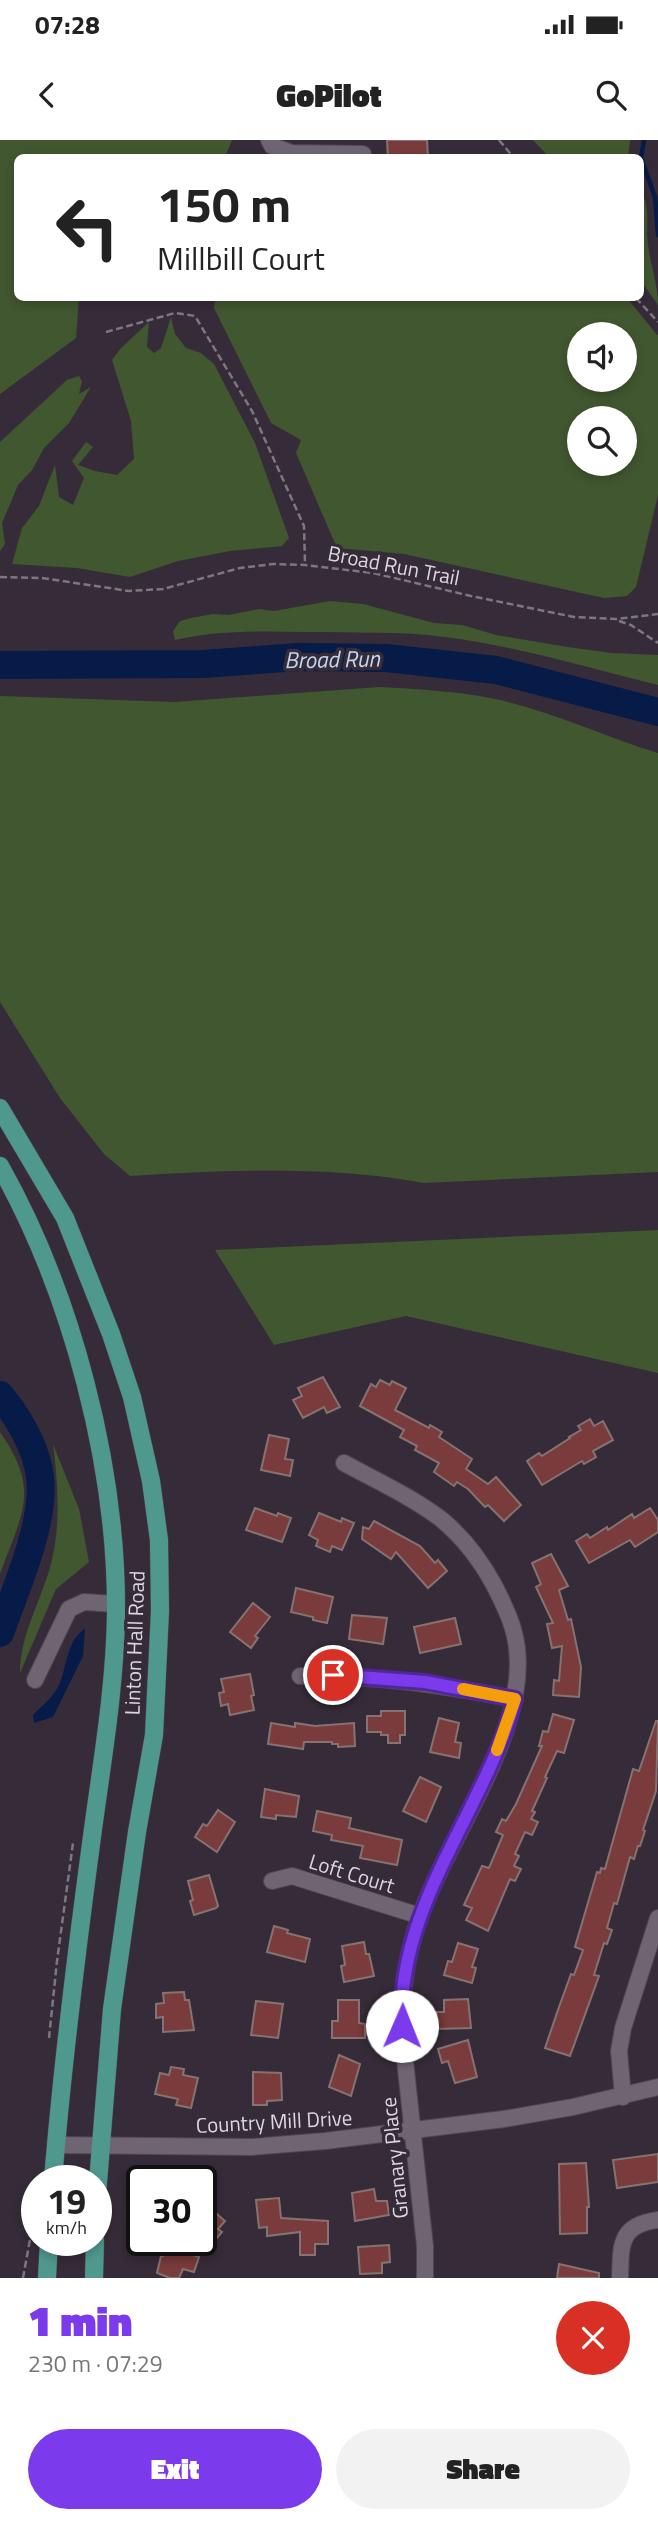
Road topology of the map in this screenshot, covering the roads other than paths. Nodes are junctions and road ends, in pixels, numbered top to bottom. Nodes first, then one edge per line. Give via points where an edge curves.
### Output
1 (270, 140) edge
2 (363, 154) dead end
3 (0, 1108) edge
4 (0, 1167) edge
5 (344, 1463) dead end
6 (116, 1604) junction
7 (300, 1676) dead end
8 (35, 1680) dead end
9 (515, 1699) junction
10 (272, 1881) dead end
11 (420, 1916) junction
12 (658, 1918) edge
13 (658, 2087) edge
14 (623, 2097) junction
15 (411, 2131) junction
16 (56, 2145) junction
17 (100, 2146) junction
18 (54, 2165) edge
19 (99, 2165) edge
20 (658, 2220) edge
21 (48, 2256) edge
22 (95, 2256) edge
23 (47, 2278) edge
24 (94, 2278) edge
25 (425, 2278) edge
26 (620, 2278) edge

1 - 2 street via 272,146 292,153
3 - 17 main road, Linton Hall Road via 65,1218 111,1334 132,1397 159,1540 154,1735 114,1995
4 - 6 main road, Linton Hall Road via 33,1232 77,1351 107,1495
5 - 9 street, Granary Place via 416,1502 473,1550 514,1629
6 - 8 street via 85,1602 69,1609
6 - 16 main road, Linton Hall Road via 110,1712 63,2057
7 - 9 street via 425,1682
9 - 11 street, Granary Place via 493,1761
10 - 11 street, Loft Court via 292,1876
11 - 15 street, Granary Place via 404,1972 401,2010
12 - 14 street via 622,2028
13 - 14 street, Country Mill Drive
14 - 15 street, Country Mill Drive
15 - 17 street, Country Mill Drive via 252,2147
15 - 25 street, Granary Place
16 - 17 street, Country Mill Drive
16 - 18 main road, Linton Hall Road
17 - 19 main road, Linton Hall Road
20 - 26 street via 644,2222 627,2233 621,2245
21 - 23 main road
22 - 24 main road

